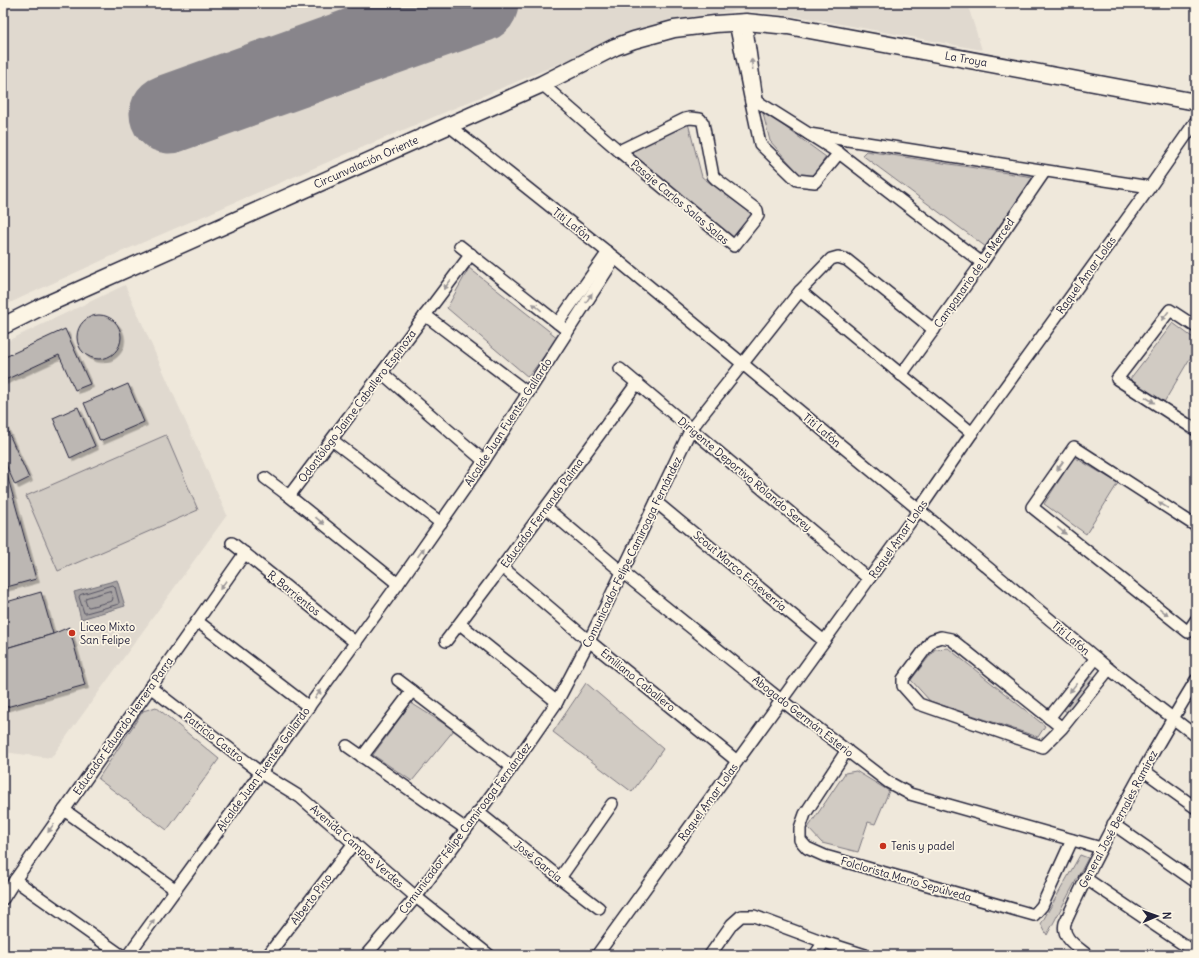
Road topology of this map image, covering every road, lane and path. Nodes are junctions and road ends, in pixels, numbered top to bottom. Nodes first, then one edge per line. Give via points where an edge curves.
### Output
1 (741, 23) junction
2 (542, 84) junction
3 (754, 102) junction
4 (1196, 102) edge
5 (1196, 121) edge
6 (448, 125) junction
7 (809, 134) junction
8 (619, 151) junction
9 (839, 153) junction
10 (1045, 171) junction
11 (1150, 186) junction
12 (460, 246) dead end
13 (471, 254) junction
14 (611, 255) junction
15 (982, 263) junction
16 (800, 291) junction
17 (426, 315) junction
18 (558, 323) junction
19 (3, 326) edge
20 (1196, 327) edge
21 (934, 330) junction
22 (568, 331) junction
23 (742, 364) junction
24 (620, 369) dead end
25 (382, 373) junction
26 (901, 375) junction
27 (637, 383) junction
28 (528, 393) junction
29 (691, 429) junction
30 (1196, 430) edge
31 (972, 433) junction
32 (332, 440) junction
33 (484, 461) junction
34 (265, 478) dead end
35 (289, 496) junction
36 (656, 502) junction
37 (546, 508) junction
38 (919, 510) junction
39 (441, 523) junction
40 (1196, 526) edge
41 (232, 542) dead end
42 (245, 553) junction
43 (502, 567) junction
44 (622, 572) junction
45 (869, 579) junction
46 (398, 584) junction
47 (1196, 620) edge
48 (197, 622) junction
49 (460, 624) junction
50 (446, 641) dead end
51 (589, 641) junction
52 (824, 641) junction
53 (356, 643) junction
54 (1096, 658) junction
55 (1109, 669) junction
56 (398, 680) dead end
57 (1196, 680) edge
58 (150, 687) junction
59 (412, 690) junction
60 (781, 700) junction
61 (556, 702) junction
62 (309, 707) junction
63 (1050, 718) junction
64 (1172, 719) junction
65 (1062, 728) junction
66 (1196, 736) edge
67 (347, 746) dead end
68 (847, 750) junction
69 (362, 757) junction
70 (737, 762) junction
71 (512, 766) junction
72 (1143, 770) junction
73 (261, 773) junction
74 (300, 797) joint
75 (612, 804) dead end
76 (1196, 808) edge
77 (64, 810) junction
78 (478, 812) junction
79 (1113, 824) junction
80 (466, 829) junction
81 (1072, 840) junction
82 (354, 843) junction
83 (1101, 848) junction
84 (560, 878) junction
85 (1086, 878) junction
86 (14, 880) junction
87 (1196, 882) edge
88 (176, 890) junction
89 (416, 897) junction
90 (3, 899) edge
91 (599, 908) dead end
92 (824, 942) junction
93 (1196, 953) edge
94 (368, 954) edge
95 (121, 955) edge
96 (128, 955) edge
97 (268, 955) edge
98 (489, 955) edge
99 (597, 955) edge
100 (710, 955) edge
101 (815, 955) edge
102 (865, 955) edge
103 (1087, 955) edge

1 - 2 street, Circunvalación Oriente via 674,29 634,40
1 - 3 street
1 - 4 street, La Troya via 788,26
2 - 6 street, Circunvalación Oriente
2 - 8 street, Pasaje Carlos Salas Salas
3 - 7 street
3 - 9 street via 760,144 796,180 815,182
5 - 11 street, Raquel Amar Lolas
6 - 14 street, Titi Lafón
6 - 19 street, Circunvalación Oriente via 50,302
7 - 9 street
7 - 10 street
8 - 8 street, Pasaje Carlos Salas Salas via 685,119 700,119 703,123 713,176 757,210 758,216 734,246
9 - 15 street
10 - 11 street
10 - 15 street, Campanario de La Merced
11 - 31 street, Raquel Amar Lolas
12 - 13 street
13 -> 17 street, Odontólogo Jaime Caballero Espinoza
18 -> 13 street
14 - 18 street
22 -> 14 street, Alcalde Juan Fuentes Gallardo
14 - 23 street, Titi Lafón
15 - 21 street, Campanario de La Merced
16 - 21 street, Comunicador Felipe Camiroaga Fernández via 832,259 838,257 847,260
16 - 23 street, Comunicador Felipe Camiroaga Fernández
16 - 26 street
17 - 25 street, Odontólogo Jaime Caballero Espinoza
17 - 28 street
18 - 22 street
20 -> 30 street via 1170,310 1117,379
21 - 26 street, Campanario de La Merced
22 - 28 street, Alcalde Juan Fuentes Gallardo
23 - 29 street, Comunicador Felipe Camiroaga Fernández
23 - 38 street, Titi Lafón
24 - 27 street, Dirigente Deportivo Rolando Serey
25 - 32 street, Odontólogo Jaime Caballero Espinoza
25 - 33 street
26 - 31 street
27 - 29 street, Dirigente Deportivo Rolando Serey
27 - 37 street, Educador Fernando Palma
28 - 33 street, Alcalde Juan Fuentes Gallardo
29 - 36 street, Comunicador Felipe Camiroaga Fernández
29 - 45 street, Dirigente Deportivo Rolando Serey
31 - 38 street, Raquel Amar Lolas
32 - 35 street, Odontólogo Jaime Caballero Espinoza
32 - 39 street
33 - 39 street, Alcalde Juan Fuentes Gallardo
34 - 35 street
35 -> 46 street
36 - 44 street, Comunicador Felipe Camiroaga Fernández
36 - 52 street, Scout Marco Echeverría
37 - 43 street, Educador Fernando Palma
37 - 44 street, Abogado Germán Esterio
38 - 45 street, Raquel Amar Lolas
38 - 54 street, Titi Lafón
46 -> 39 street, Alcalde Juan Fuentes Gallardo
40 -> 47 street via 1074,447 1032,507 1188,632
41 - 42 street, R. Barrientos
42 -> 48 street, Educador Eduardo Herrera Parra
42 - 53 street, R. Barrientos
43 - 49 street, Educador Fernando Palma
43 - 51 street, Emiliano Caballero
44 - 51 street, Comunicador Felipe Camiroaga Fernández
44 - 60 street, Abogado Germán Esterio
45 - 52 street, Raquel Amar Lolas
46 - 53 street, Alcalde Juan Fuentes Gallardo
48 - 58 street, Educador Eduardo Herrera Parra
48 - 62 street
49 - 50 street, Educador Fernando Palma
49 - 61 street
51 - 61 street, Comunicador Felipe Camiroaga Fernández
51 - 70 street, Emiliano Caballero
52 - 60 street, Raquel Amar Lolas
62 -> 53 street, Alcalde Juan Fuentes Gallardo
54 - 55 street, Titi Lafón
54 -> 63 street
55 - 64 street, Titi Lafón
55 - 65 street
56 - 59 street
57 - 64 street, General José Bernales Ramírez
58 - 73 street, Patricio Castro
58 - 77 street, Educador Eduardo Herrera Parra
59 - 69 street
59 - 71 street
60 - 68 street, Abogado Germán Esterio
60 - 70 street, Raquel Amar Lolas
61 - 71 street, Comunicador Felipe Camiroaga Fernández
62 - 73 street, Alcalde Juan Fuentes Gallardo
63 - 65 street
63 - 65 street via 951,639 941,637 932,640 903,679 903,686 919,704 1043,747
64 - 66 street, Titi Lafón
64 - 72 street, General José Bernales Ramírez
67 - 69 street
68 - 81 street, Abogado Germán Esterio via 888,782 910,794
68 - 81 street, Folclorista Mario Sepúlveda via 805,814 800,828 800,840 807,848 825,856 1034,915 1042,906
69 - 80 street
70 - 99 street, Raquel Amar Lolas
71 - 78 street, Comunicador Felipe Camiroaga Fernández
72 - 76 street
72 - 79 street, General José Bernales Ramírez
73 - 74 street, Patricio Castro
73 - 88 street, Alcalde Juan Fuentes Gallardo
74 - 82 street, Avenida Campos Verdes
75 - 84 street
77 -> 86 street, Educador Eduardo Herrera Parra
77 - 88 street
78 - 80 street, Comunicador Felipe Camiroaga Fernández
78 - 84 street, José García
79 - 83 street, General José Bernales Ramírez
79 - 87 street
80 - 89 street, Comunicador Felipe Camiroaga Fernández
81 - 83 street, Abogado Germán Esterio
82 - 89 street, Avenida Campos Verdes
82 - 97 street, Alberto Pino
83 - 85 street, General José Bernales Ramírez
84 - 91 street, José García
85 - 93 street
85 - 103 street, General José Bernales Ramírez via 1064,927 1066,936
86 - 90 street, Educador Eduardo Herrera Parra
86 - 95 street
96 -> 88 street, Alcalde Juan Fuentes Gallardo
89 - 94 street, Comunicador Felipe Camiroaga Fernández
89 - 98 street, Avenida Campos Verdes
92 - 100 street via 754,916 741,916 732,924
92 - 101 street
92 - 102 street

